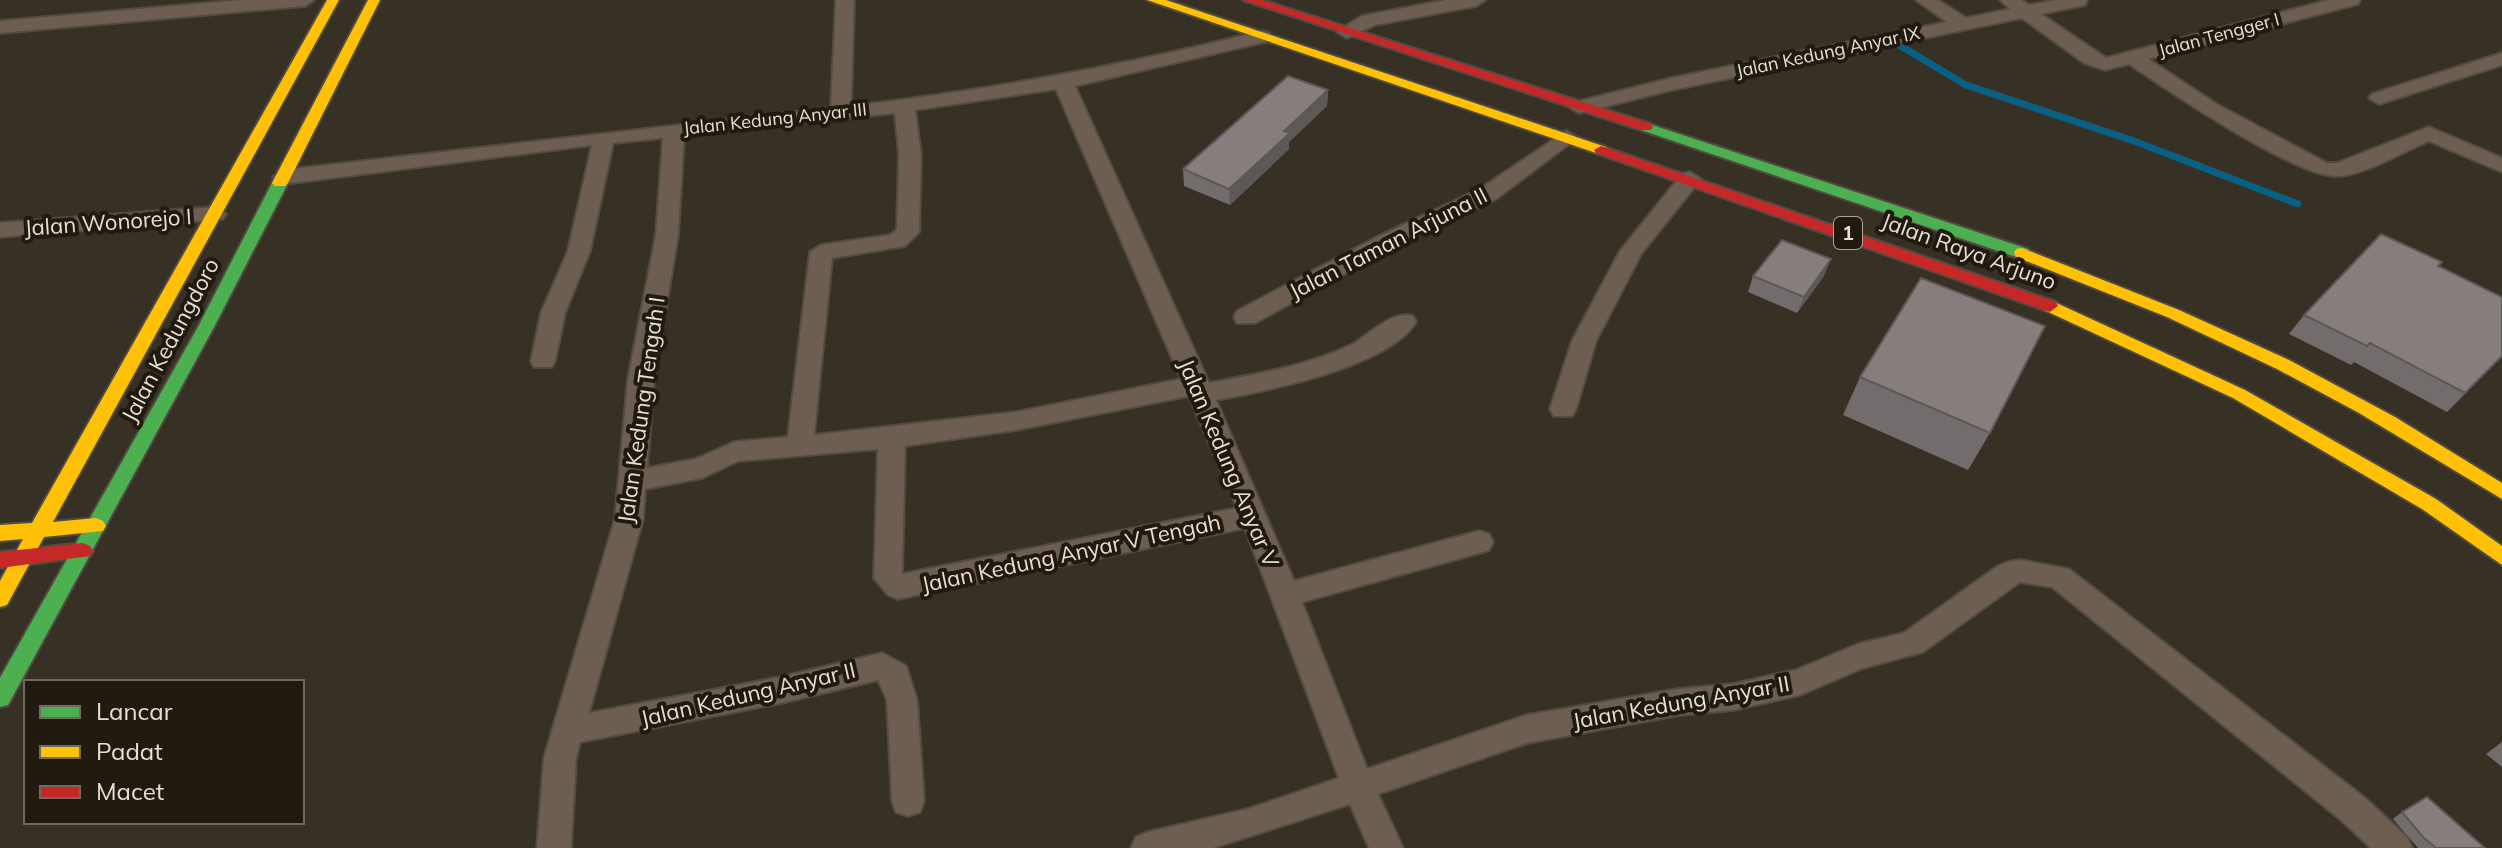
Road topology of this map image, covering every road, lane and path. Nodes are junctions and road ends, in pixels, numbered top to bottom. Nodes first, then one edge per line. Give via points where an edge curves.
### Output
1 (305, 0) edge
2 (333, 0) edge
3 (374, 0) edge
4 (845, 0) edge
5 (1153, 0) edge
6 (1249, 0) edge
7 (1476, 0) edge
8 (1925, 0) edge
9 (2351, 0) edge
10 (2078, 1) edge
11 (1410, 6) edge
12 (2018, 9) edge
13 (1961, 23) junction
14 (0, 27) edge
15 (1347, 32) junction
16 (1262, 37) junction
17 (2132, 57) junction
18 (2502, 59) edge
19 (1063, 82) junction
20 (2379, 98) dead end
21 (904, 104) junction
22 (1579, 107) junction
23 (841, 112) junction
24 (674, 130) junction
25 (1566, 137) junction
26 (604, 138) junction
27 (2492, 152) edge
28 (2502, 166) edge
29 (284, 177) junction
30 (1690, 179) junction
31 (215, 214) junction
32 (0, 230) edge
33 (1246, 317) dead end
34 (1404, 322) dead end
35 (543, 361) dead end
36 (1198, 390) junction
37 (1563, 409) dead end
38 (892, 438) junction
39 (800, 445) junction
40 (632, 481) junction
41 (2502, 492) edge
42 (1254, 515) junction
43 (96, 526) junction
44 (38, 531) junction
45 (0, 533) edge
46 (1479, 542) dead end
47 (83, 551) junction
48 (2502, 557) edge
49 (24, 558) junction
50 (0, 560) edge
51 (1285, 595) junction
52 (0, 599) edge
53 (0, 698) edge
54 (567, 731) junction
55 (1358, 787) junction
56 (908, 801) dead end
57 (554, 848) edge
58 (1148, 848) edge
59 (1386, 848) edge
60 (2395, 848) edge

1 - 14 street
2 - 31 main road, Jalan Kedungdoro
3 - 29 main road, Jalan Kedungdoro
4 - 23 street
5 - 16 main road, Jalan Raya Arjuno / 1
6 - 15 main road, Jalan Raya Arjuno / 1
7 - 11 street
8 - 13 street
9 - 17 street, Jalan Tengger I
10 - 12 street, Jalan Kedung Anyar IX
11 - 15 street
12 - 13 street, Jalan Kedung Anyar IX
12 - 17 street, Jalan Tengger I via 2100,63
13 - 22 street, Jalan Kedung Anyar IX
15 - 22 main road, Jalan Raya Arjuno / 1
16 - 19 street, Jalan Kedung Anyar III via 1180,61
16 - 25 main road, Jalan Raya Arjuno / 1
17 - 27 street via 2211,109 2322,169 2340,170 2429,133
18 - 20 street
19 - 21 street, Jalan Kedung Anyar III
19 - 36 street, Jalan Kedung Anyar V
21 - 23 street, Jalan Kedung Anyar III
21 - 39 street via 910,155 908,232 897,241 821,252
22 - 41 main road, Jalan Raya Arjuno / 1 via 1984,236 2139,297 2309,377
23 - 24 street, Jalan Kedung Anyar III
24 - 26 street, Jalan Kedung Anyar III
24 - 40 street, Jalan Kedung Tengah I via 667,235 641,379
25 - 30 main road, Jalan Raya Arjuno / 1
25 - 33 street, Jalan Taman Arjuna II via 1488,194
26 - 29 street, Jalan Kedung Anyar III
26 - 35 street via 579,251 553,313
27 - 28 street
29 - 43 main road, Jalan Kedungdoro
30 - 37 street via 1631,251 1584,341
30 - 48 main road, Jalan Raya Arjuno / 1 via 2067,313 2239,394 2429,504
31 - 32 street, Jalan Wonorejo I
31 - 44 main road, Jalan Kedungdoro
34 - 36 street via 1372,348 1272,378
36 - 38 street
36 - 42 street, Jalan Kedung Anyar V
38 - 39 street
38 - 42 street, Jalan Kedung Anyar V Tengah via 888,578 898,587
39 - 40 street via 734,452 702,468
40 - 54 street, Jalan Kedung Tengah I via 629,519
42 - 51 street, Jalan Kedung Anyar V
43 - 44 main road
43 - 47 main road, Jalan Kedungdoro
44 - 45 main road
44 - 49 main road, Jalan Kedungdoro
46 - 51 street
47 - 49 main road
47 - 53 main road, Jalan Kedungdoro
49 - 50 main road
49 - 52 main road, Jalan Kedungdoro
51 - 55 street, Jalan Kedung Anyar V
54 - 56 street, Jalan Kedung Anyar II via 882,666 895,675 902,700
54 - 57 street, Jalan Kedung Tengah I
55 - 58 street, Jalan Kedung Anyar II via 1248,824
55 - 59 street, Jalan Kedung Anyar V
55 - 60 street, Jalan Kedung Anyar II via 1527,729 1800,682 1858,657 1912,643 2008,574 2020,571 2059,577

